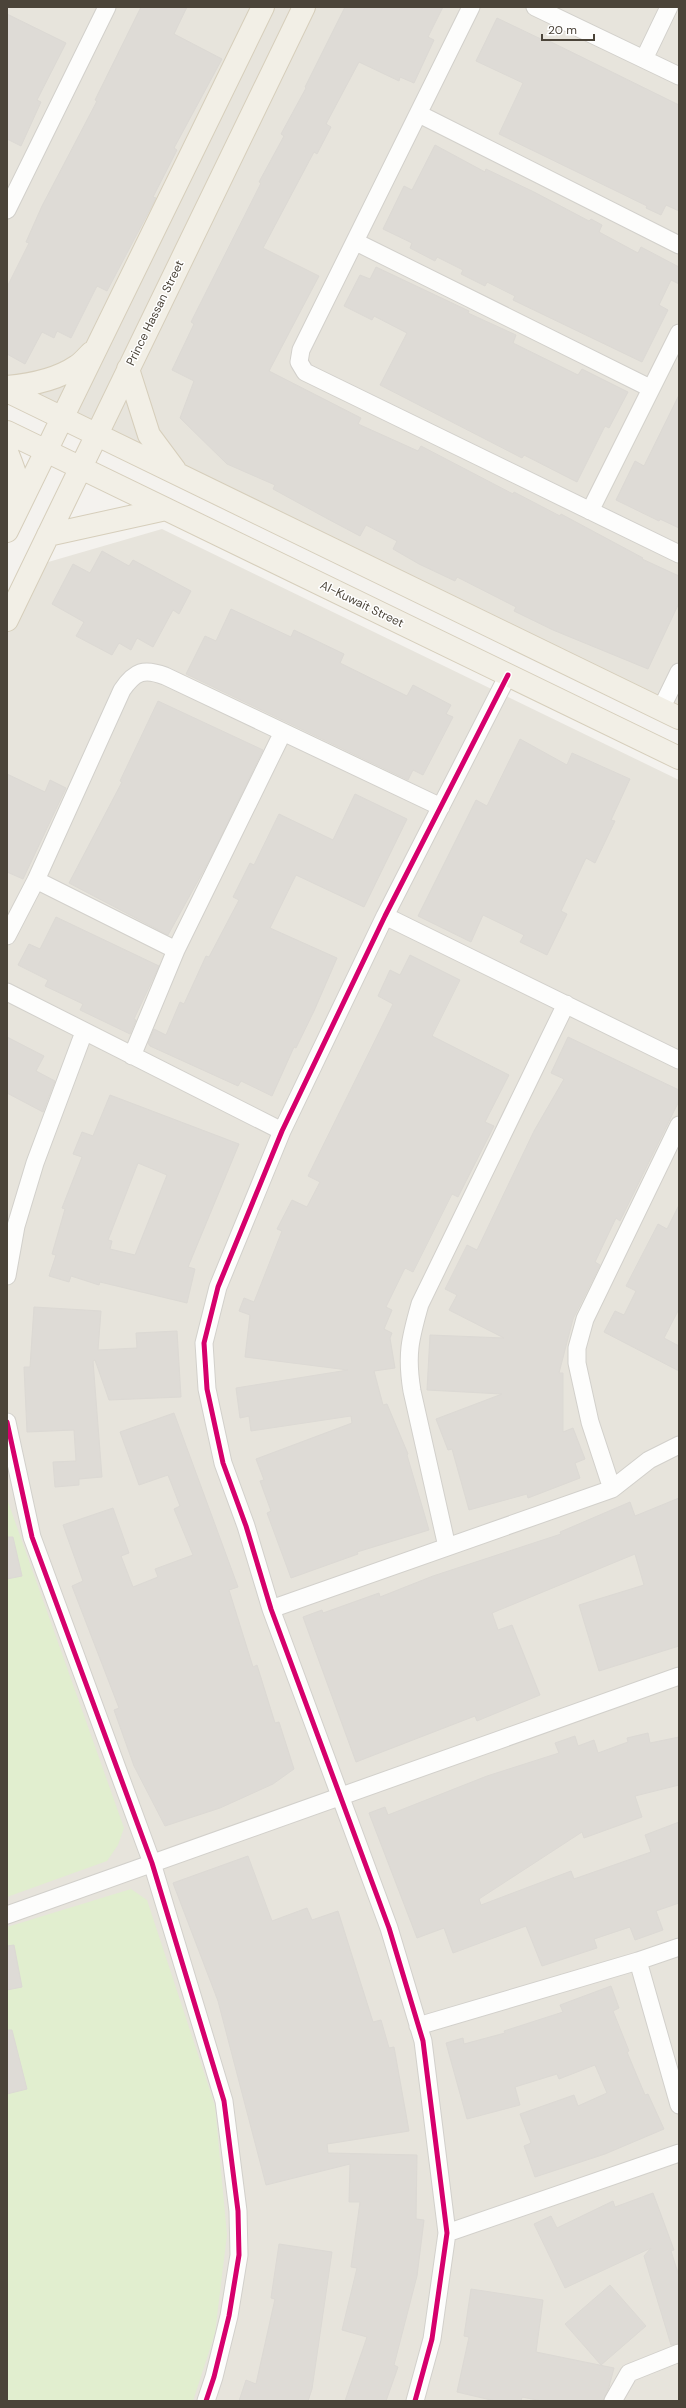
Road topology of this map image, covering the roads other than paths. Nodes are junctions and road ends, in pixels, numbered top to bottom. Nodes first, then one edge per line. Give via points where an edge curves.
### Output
1 (107, 7) edge
2 (263, 7) edge
3 (304, 7) edge
4 (471, 7) edge
5 (535, 7) edge
6 (668, 7) edge
7 (644, 59) junction
8 (679, 76) edge
9 (419, 114) junction
10 (7, 210) edge
11 (356, 242) junction
12 (679, 245) edge
13 (679, 333) edge
14 (96, 348) junction
15 (128, 369) junction
16 (7, 387) edge
17 (650, 388) junction
18 (7, 392) edge
19 (62, 418) junction
20 (7, 432) edge
21 (96, 435) junction
22 (46, 451) junction
23 (7, 452) edge
24 (81, 468) junction
25 (180, 475) junction
26 (166, 509) junction
27 (590, 511) junction
28 (10, 523) edge
29 (48, 535) junction
30 (679, 554) edge
31 (7, 620) edge
32 (679, 672) edge
33 (508, 675) junction
34 (670, 714) edge
35 (283, 732) junction
36 (679, 758) edge
37 (441, 807) junction
38 (36, 880) junction
39 (385, 916) junction
40 (7, 936) edge
41 (176, 950) junction
42 (7, 992) edge
43 (566, 1004) junction
44 (84, 1032) junction
45 (132, 1056) junction
46 (679, 1060) edge
47 (679, 1125) edge
48 (282, 1131) junction
49 (7, 1276) edge
50 (7, 1422) edge
51 (679, 1445) edge
52 (612, 1489) junction
53 (447, 1547) junction
54 (271, 1609) junction
55 (679, 1676) edge
56 (340, 1796) junction
57 (152, 1863) junction
58 (7, 1915) edge
59 (679, 1948) edge
60 (638, 1961) junction
61 (418, 2026) junction
62 (679, 2105) edge
63 (679, 2153) edge
64 (447, 2233) junction
65 (679, 2353) edge
66 (206, 2401) edge
67 (415, 2401) edge
68 (613, 2401) edge

1 - 10 street
2 - 14 main road
3 - 15 main road, Prince Hassan Street
4 - 9 street
5 - 7 street
6 - 7 street
7 - 8 street
9 - 11 street
9 - 12 street
11 - 17 street
11 - 27 street via 302,350 299,362 305,372
13 - 17 street
14 - 16 main road via 78,366 67,371 33,383
14 - 19 main road
15 - 21 main road, Prince Hassan Street
15 - 25 main road via 149,435 164,458
17 - 27 street
18 - 19 main road
19 - 21 main road
19 - 22 main road
20 - 22 main road, Al-Kuwait Street
21 - 24 main road, Prince Hassan Street
21 - 25 main road
22 - 24 main road, Al-Kuwait Street
22 - 28 main road
23 - 28 main road via 14,470 19,502
24 - 26 main road, Al-Kuwait Street
24 - 29 main road, Prince Hassan Street
25 - 34 main road
26 - 29 main road
26 - 33 main road, Al-Kuwait Street
27 - 30 street
29 - 31 main road, Prince Hassan Street
32 - 34 street
33 - 36 main road, Al-Kuwait Street
33 - 37 street
35 - 37 street
35 - 38 street via 153,671 135,675 122,690
35 - 41 street
37 - 39 street
38 - 40 street
38 - 41 street
39 - 43 street
39 - 48 street
41 - 45 street
42 - 44 street
43 - 46 street
43 - 53 street via 420,1304 409,1342 408,1366 412,1391
44 - 45 street
44 - 49 street via 35,1163 16,1226
45 - 48 street
47 - 52 street via 585,1319 577,1348 577,1363 590,1422
48 - 54 street via 218,1287 204,1343 207,1389 223,1463 246,1526
50 - 57 street via 32,1537
51 - 52 street via 649,1460
52 - 53 street
53 - 54 street
54 - 56 street
55 - 56 street
56 - 57 street
56 - 61 street via 389,1928
57 - 58 street
57 - 66 street via 224,2101 238,2211 238,2255 229,2316
59 - 60 street
60 - 61 street
60 - 62 street
61 - 64 street via 423,2041
63 - 64 street
64 - 67 street via 432,2339
65 - 68 street via 629,2373

